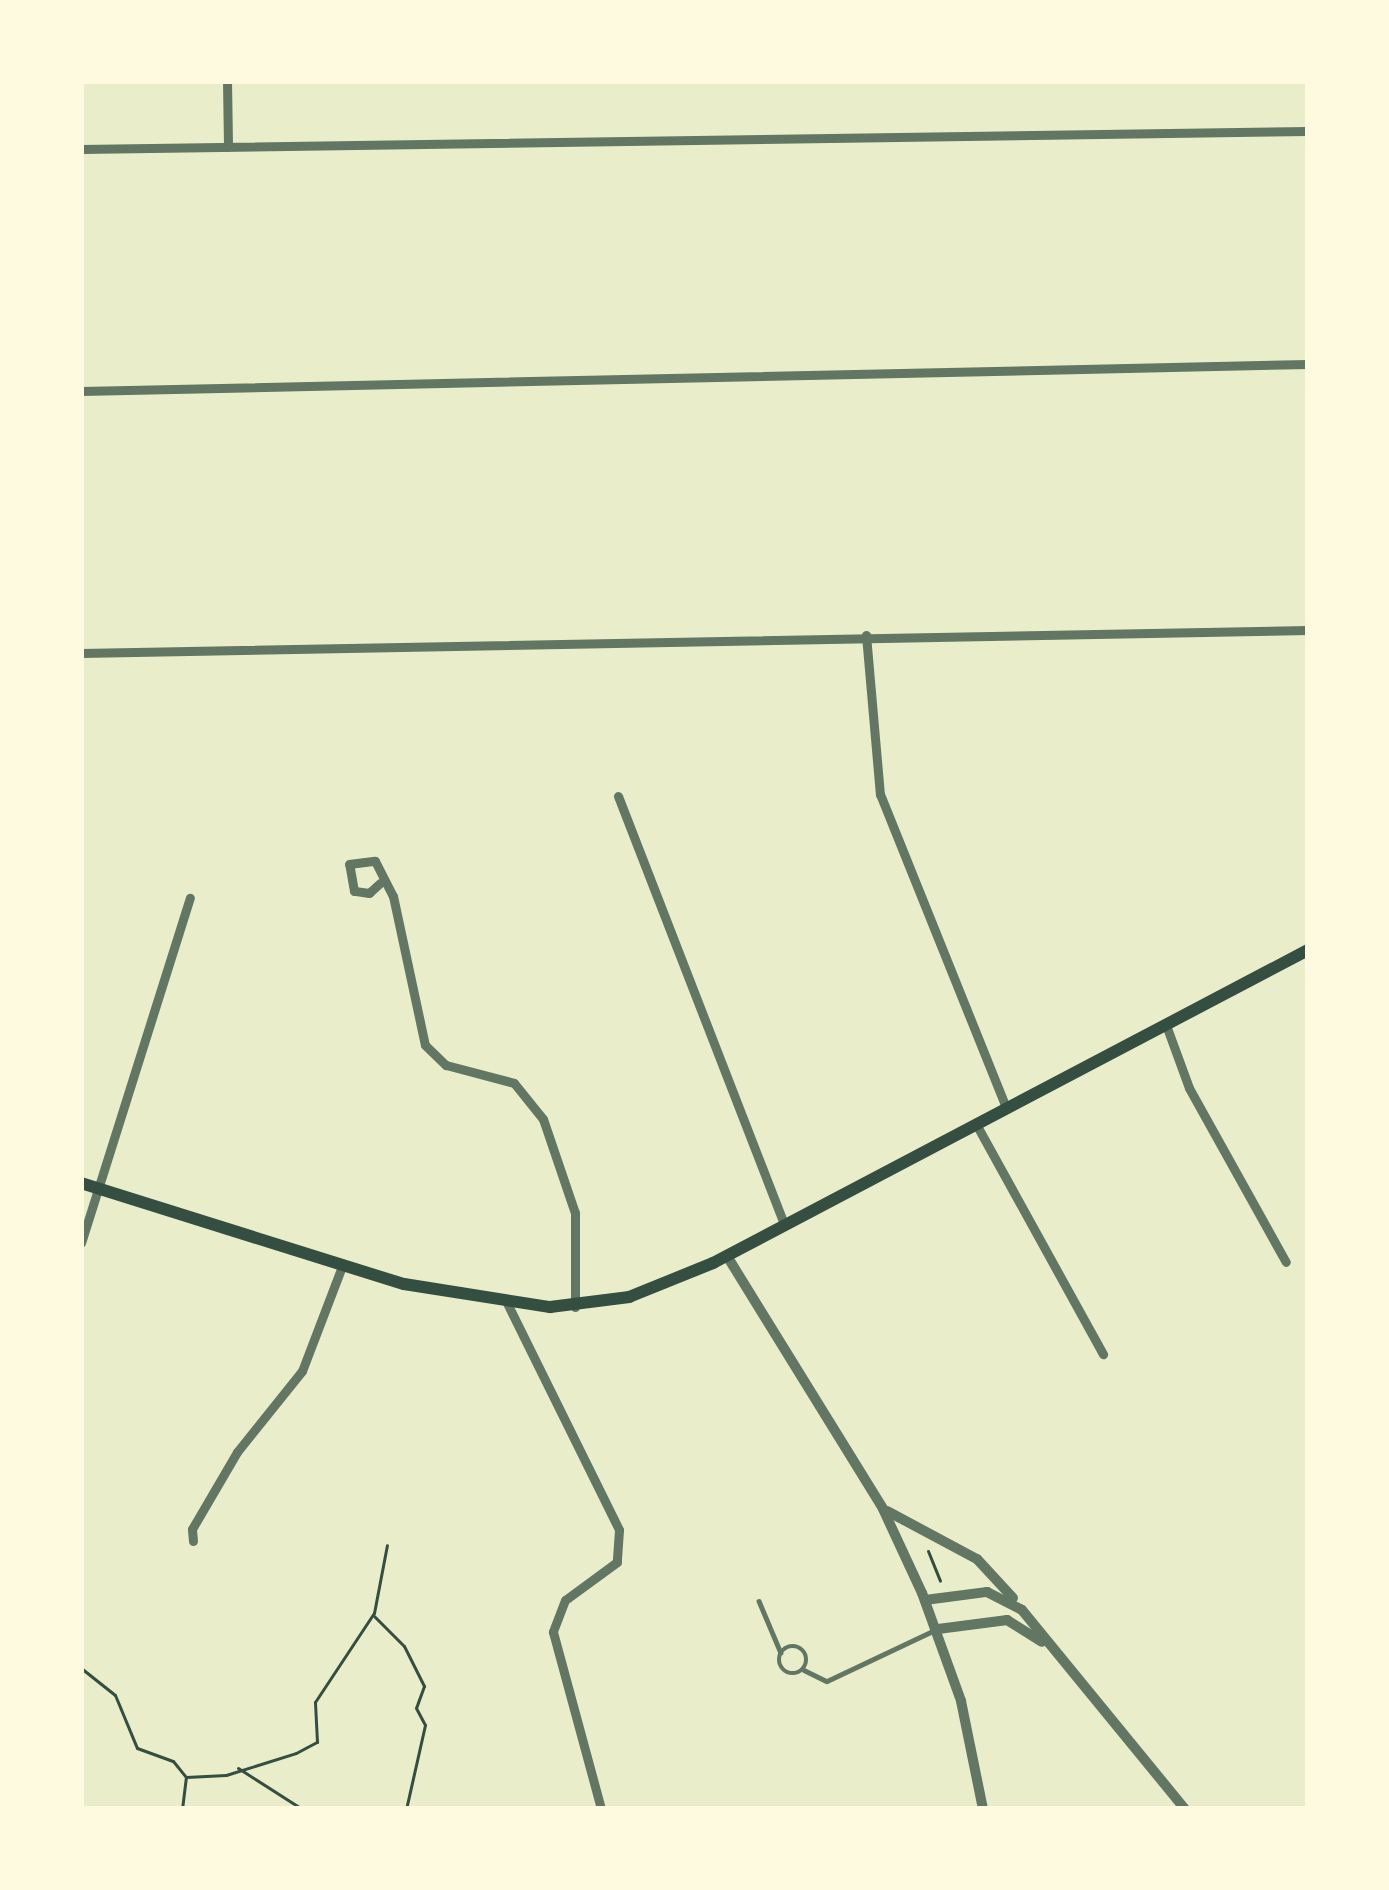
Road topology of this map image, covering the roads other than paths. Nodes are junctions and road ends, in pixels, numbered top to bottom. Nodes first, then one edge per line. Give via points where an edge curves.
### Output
1 (227, 81) edge
2 (1308, 131) edge
3 (228, 147) junction
4 (81, 149) edge
5 (1308, 364) edge
6 (81, 391) edge
7 (1308, 630) edge
8 (866, 635) junction
9 (81, 653) edge
10 (619, 796) dead end
11 (380, 883) junction
12 (190, 898) dead end
13 (1308, 950) edge
14 (1166, 1025) junction
15 (1006, 1108) junction
16 (976, 1124) junction
17 (81, 1183) edge
18 (101, 1189) junction
19 (784, 1224) junction
20 (81, 1243) edge
21 (728, 1256) junction
22 (1286, 1262) dead end
23 (342, 1266) junction
24 (507, 1303) junction
25 (574, 1306) junction
26 (1102, 1354) dead end
27 (883, 1509) junction
28 (193, 1541) dead end
29 (925, 1600) junction
30 (759, 1601) dead end
31 (1022, 1610) junction
32 (938, 1629) junction
33 (1055, 1651) junction
34 (782, 1653) junction
35 (804, 1670) junction
36 (603, 1807) edge
37 (983, 1809) edge
38 (1185, 1809) edge

1 - 3 street
2 - 3 street
3 - 4 street
5 - 6 street
7 - 8 street
8 - 9 street
8 - 15 street via 880,794
10 - 19 street
11 - 11 street via 373,859 347,867 354,891
11 - 25 street via 395,900 425,1045 446,1066 514,1082 538,1108 574,1213
12 - 18 street
13 - 14 main road
14 - 15 main road
14 - 22 street via 1190,1088
15 - 16 main road
16 - 19 main road
16 - 26 street
17 - 18 main road
18 - 20 street
18 - 23 main road
19 - 21 main road
21 - 25 main road via 629,1297
21 - 27 street
23 - 24 main road
23 - 28 street via 302,1370 237,1452 192,1529
24 - 25 main road
24 - 36 street via 619,1530 617,1562 565,1600 553,1632 563,1692
27 - 29 street
27 - 31 street via 977,1559
29 - 31 street via 987,1592
29 - 32 street
30 - 34 lane
31 - 33 street
32 - 33 street via 1007,1621
32 - 35 lane via 827,1681
32 - 37 street
33 - 38 street
34 - 35 lane via 784,1671
34 - 35 lane via 802,1650

